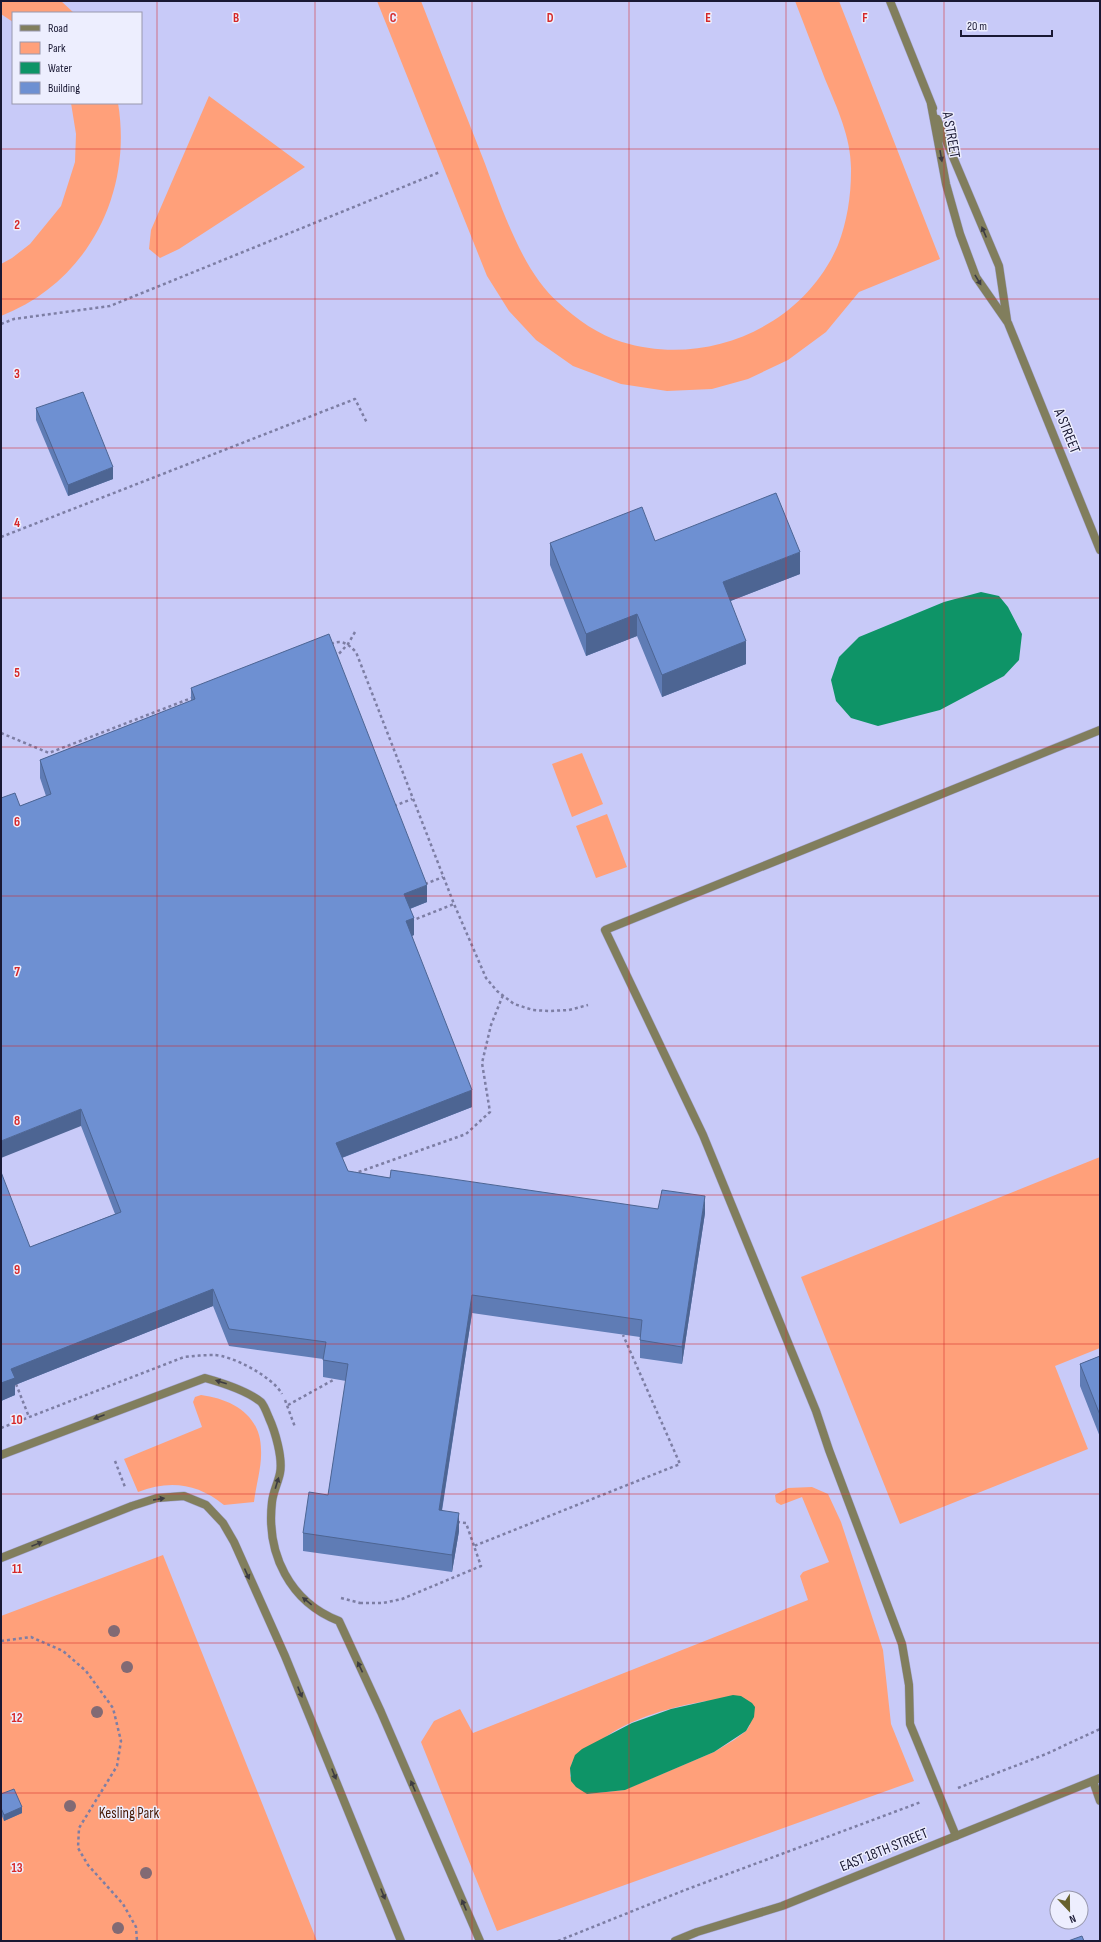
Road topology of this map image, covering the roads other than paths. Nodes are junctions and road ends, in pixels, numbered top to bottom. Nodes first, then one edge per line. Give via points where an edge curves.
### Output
1 (890, 1) edge
2 (931, 104) junction
3 (1008, 323) junction
4 (1100, 550) edge
5 (1100, 730) edge
6 (1, 1455) edge
7 (1, 1558) edge
8 (1096, 1780) edge
9 (1100, 1801) edge
10 (956, 1836) junction
11 (401, 1941) edge
12 (480, 1941) edge
13 (675, 1941) edge

1 - 2 street, A STREET
3 -> 2 street, A STREET via 999,266
2 -> 3 street, A STREET via 946,184 960,234 976,277
3 - 4 street, A STREET
5 - 10 street via 605,930 703,1135 816,1411 902,1644 909,1685 910,1724
12 -> 6 street via 381,1712 339,1622 326,1616 293,1590 275,1556 272,1501 281,1472 276,1433 262,1402 228,1384 205,1378
7 -> 11 street via 156,1498 184,1496 206,1505 223,1523 234,1542 285,1656
8 - 9 street
8 - 10 street, EAST 18TH STREET
10 - 13 street, EAST 18TH STREET via 782,1906 696,1932

